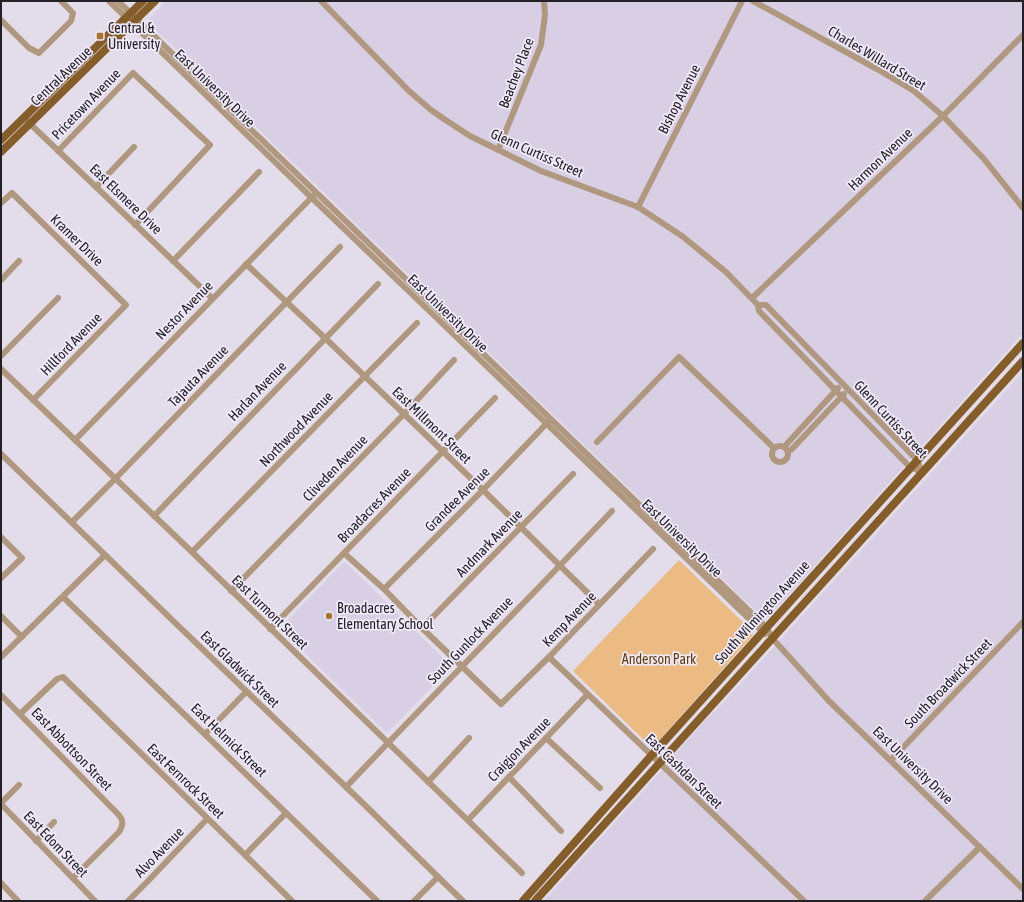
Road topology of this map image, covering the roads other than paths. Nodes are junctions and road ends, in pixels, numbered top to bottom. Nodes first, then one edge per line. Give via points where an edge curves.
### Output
1 (61, 1) edge
2 (109, 1) edge
3 (118, 1) edge
4 (142, 1) edge
5 (155, 1) edge
6 (321, 1) edge
7 (544, 1) edge
8 (742, 1) edge
9 (753, 1) edge
10 (128, 15) junction
11 (1, 20) edge
12 (135, 21) junction
13 (1023, 34) edge
14 (943, 116) junction
15 (24, 118) junction
16 (30, 124) junction
17 (1, 140) edge
18 (134, 147) dead end
19 (498, 150) junction
20 (58, 151) junction
21 (1, 152) edge
22 (259, 172) dead end
23 (96, 187) junction
24 (316, 192) junction
25 (311, 197) junction
26 (1, 203) edge
27 (638, 207) junction
28 (1023, 208) edge
29 (135, 225) junction
30 (340, 247) dead end
31 (19, 261) dead end
32 (173, 261) junction
33 (246, 264) junction
34 (1, 280) edge
35 (378, 284) dead end
36 (58, 298) dead end
37 (212, 298) junction
38 (752, 298) junction
39 (286, 302) junction
40 (126, 304) joint
41 (758, 305) junction
42 (417, 323) dead end
43 (325, 338) junction
44 (1023, 342) edge
45 (1, 356) edge
46 (454, 360) dead end
47 (1023, 361) edge
48 (1, 369) edge
49 (365, 377) junction
50 (842, 384) junction
51 (836, 390) junction
52 (848, 390) junction
53 (842, 397) junction
54 (495, 398) dead end
55 (33, 400) junction
56 (404, 414) junction
57 (548, 421) junction
58 (75, 440) junction
59 (597, 442) dead end
60 (774, 448) junction
61 (786, 449) junction
62 (442, 452) junction
63 (1, 454) edge
64 (916, 460) junction
65 (910, 467) junction
66 (922, 472) junction
67 (573, 474) dead end
68 (115, 479) junction
69 (483, 490) junction
70 (612, 511) dead end
71 (154, 516) junction
72 (72, 522) junction
73 (521, 527) junction
74 (1, 537) edge
75 (653, 549) dead end
76 (192, 552) junction
77 (344, 553) junction
78 (105, 555) junction
79 (560, 566) junction
80 (1, 578) edge
81 (384, 589) junction
82 (231, 591) junction
83 (63, 597) junction
84 (599, 604) junction
85 (1, 616) edge
86 (1023, 622) edge
87 (422, 628) junction
88 (270, 629) junction
89 (764, 630) junction
90 (22, 637) junction
91 (773, 638) junction
92 (1, 657) edge
93 (549, 658) junction
94 (462, 666) junction
95 (246, 692) junction
96 (1, 695) edge
97 (587, 696) junction
98 (20, 714) junction
99 (205, 734) junction
100 (469, 738) dead end
101 (546, 738) junction
102 (388, 743) junction
103 (651, 756) junction
104 (891, 760) junction
105 (659, 763) junction
106 (509, 778) junction
107 (428, 782) junction
108 (20, 785) dead end
109 (346, 787) junction
110 (600, 788) dead end
111 (1, 803) edge
112 (286, 813) junction
113 (207, 818) junction
114 (468, 820) junction
115 (54, 822) dead end
116 (561, 831) dead end
117 (36, 841) junction
118 (980, 847) junction
119 (245, 855) junction
120 (522, 873) dead end
121 (438, 877) junction
122 (73, 878) junction
123 (1, 884) edge
124 (1023, 889) edge
125 (17, 901) edge
126 (95, 901) edge
127 (128, 901) edge
128 (292, 901) edge
129 (377, 901) edge
130 (414, 901) edge
131 (464, 901) edge
132 (523, 901) edge
133 (535, 901) edge
134 (804, 901) edge
135 (924, 901) edge

1 - 11 street via 73,13 71,21 39,53 29,48
2 - 10 street, East University Drive
3 - 10 street, East University Drive
4 - 10 main road, Central Avenue
5 - 12 main road, Central Avenue
6 - 19 street, Glenn Curtiss Street via 431,110 470,136
7 - 19 street, Beachey Place via 541,45
8 - 27 street, Bishop Avenue
9 - 14 street, Charles Willard Street via 914,91
10 - 12 street, East University Drive
10 - 15 main road, Central Avenue
12 - 16 main road, Central Avenue
12 - 24 street, East University Drive
12 - 25 street, East University Drive
13 - 14 street, Harmon Avenue
14 - 28 street, Charles Willard Street via 984,159
14 - 38 street, Harmon Avenue
15 - 16 street, East Elsmere Drive
15 - 17 main road, Central Avenue
16 - 20 street, East Elsmere Drive
16 - 21 main road, Central Avenue
18 - 23 street
19 - 27 street, Glenn Curtiss Street via 541,171
20 - 23 street, East Elsmere Drive
20 - 29 street, Pricetown Avenue via 132,73 210,145
22 - 32 street
23 - 29 street, East Elsmere Drive
24 - 25 street, Nestor Avenue
24 - 57 street, East University Drive
25 - 33 street, Nestor Avenue
25 - 57 street, East University Drive
26 - 40 street, Kramer Drive via 12,193
27 - 38 street, Glenn Curtiss Street via 682,236 726,272
29 - 32 street, East Elsmere Drive
30 - 39 street, Tajauta Avenue
31 - 34 street
32 - 37 street, East Elsmere Drive
33 - 37 street, Nestor Avenue
33 - 39 street, East Millmont Street
35 - 43 street, Harlan Avenue
36 - 45 street
37 - 58 street, Nestor Avenue
38 - 41 street, Glenn Curtiss Street
39 - 43 street, East Millmont Street
39 - 68 street, Tajauta Avenue
40 - 55 street, Hillford Avenue
41 - 50 street, Glenn Curtiss Street via 766,305
41 - 51 street, Glenn Curtiss Street via 759,311
42 - 49 street, Northwood Avenue
43 - 49 street, East Millmont Street
43 - 71 street, Harlan Avenue
44 - 64 main road, South Wilmington Avenue
46 - 56 street, Cliveden Avenue
47 - 66 main road, South Wilmington Avenue
48 - 55 street, East Turmont Street
49 - 56 street, East Millmont Street
49 - 76 street, Northwood Avenue
50 - 51 street
50 - 52 street, Glenn Curtiss Street
51 - 53 street, Glenn Curtiss Street
51 - 61 street
52 - 53 street
52 - 64 street, Glenn Curtiss Street
53 - 61 street via 791,450
53 - 65 street, Glenn Curtiss Street
54 - 62 street, Broadacres Avenue
55 - 58 street, East Turmont Street
56 - 62 street, East Millmont Street
56 - 82 street, Cliveden Avenue
57 - 69 street, Grandee Avenue
57 - 89 street, East University Drive
58 - 68 street, East Turmont Street
59 - 60 street via 679,357
60 - 61 street via 777,446
60 - 61 street via 772,458 777,462 786,461 789,455
62 - 69 street, East Millmont Street
62 - 77 street, Broadacres Avenue
63 - 72 street, East Gladwick Street
64 - 65 main road, South Wilmington Avenue
64 - 66 street, Glenn Curtiss Street
65 - 66 street, Glenn Curtiss Street
65 - 89 main road, South Wilmington Avenue
66 - 91 main road, South Wilmington Avenue
67 - 73 street, Andmark Avenue
68 - 71 street, East Turmont Street
68 - 72 street, Tajauta Avenue
69 - 73 street, East Millmont Street
69 - 81 street, Grandee Avenue
70 - 79 street, South Gunlock Avenue
71 - 76 street, East Turmont Street
72 - 78 street, East Gladwick Street
73 - 79 street, East Millmont Street
73 - 87 street, Andmark Avenue
74 - 80 street via 22,558
75 - 84 street, Kemp Avenue
76 - 82 street, East Turmont Street
77 - 81 street
77 - 88 street, Broadacres Avenue
78 - 83 street
78 - 95 street, East Gladwick Street
79 - 84 street, East Millmont Street
79 - 94 street, South Gunlock Avenue
81 - 87 street
82 - 88 street, East Turmont Street
83 - 90 street
83 - 99 street, East Helmick Street
84 - 93 street, Kemp Avenue
85 - 90 street
86 - 104 street, South Broadwick Street
87 - 94 street
88 - 102 street, East Turmont Street
89 - 91 street, East University Drive
89 - 103 main road, South Wilmington Avenue
90 - 92 street
91 - 104 street, East University Drive via 829,701
91 - 105 main road, South Wilmington Avenue
93 - 94 street, Kemp Avenue via 501,704
93 - 97 street, East Cashdan Street
94 - 102 street, South Gunlock Avenue
95 - 99 street
95 - 109 street, East Gladwick Street
96 - 98 street, East Abbottson Street
97 - 101 street, Craigjon Avenue
97 - 103 street, East Cashdan Street
98 - 113 street, East Fernrock Street via 58,678 63,677
98 - 122 street, East Abbottson Street via 117,813 123,823 115,836
99 - 112 street, East Helmick Street
100 - 107 street
101 - 106 street, Craigjon Avenue
101 - 110 street
102 - 107 street, East Turmont Street
102 - 109 street, South Gunlock Avenue
103 - 105 street, East Cashdan Street
103 - 132 main road, South Wilmington Avenue
104 - 118 street, East University Drive
105 - 133 main road, South Wilmington Avenue
105 - 134 street, East Cashdan Street
106 - 114 street, Craigjon Avenue
106 - 116 street
107 - 114 street, East Turmont Street
108 - 111 street
109 - 121 street, East Gladwick Street
111 - 117 street, East Edom Street
112 - 119 street
112 - 129 street, East Helmick Street
113 - 119 street, East Fernrock Street
113 - 127 street, Alvo Avenue
114 - 120 street, East Turmont Street
115 - 117 street
117 - 122 street, East Edom Street
118 - 124 street, East University Drive
118 - 135 street
119 - 128 street, East Fernrock Street
121 - 130 street
121 - 131 street, East Gladwick Street
122 - 126 street, East Edom Street
123 - 125 street

